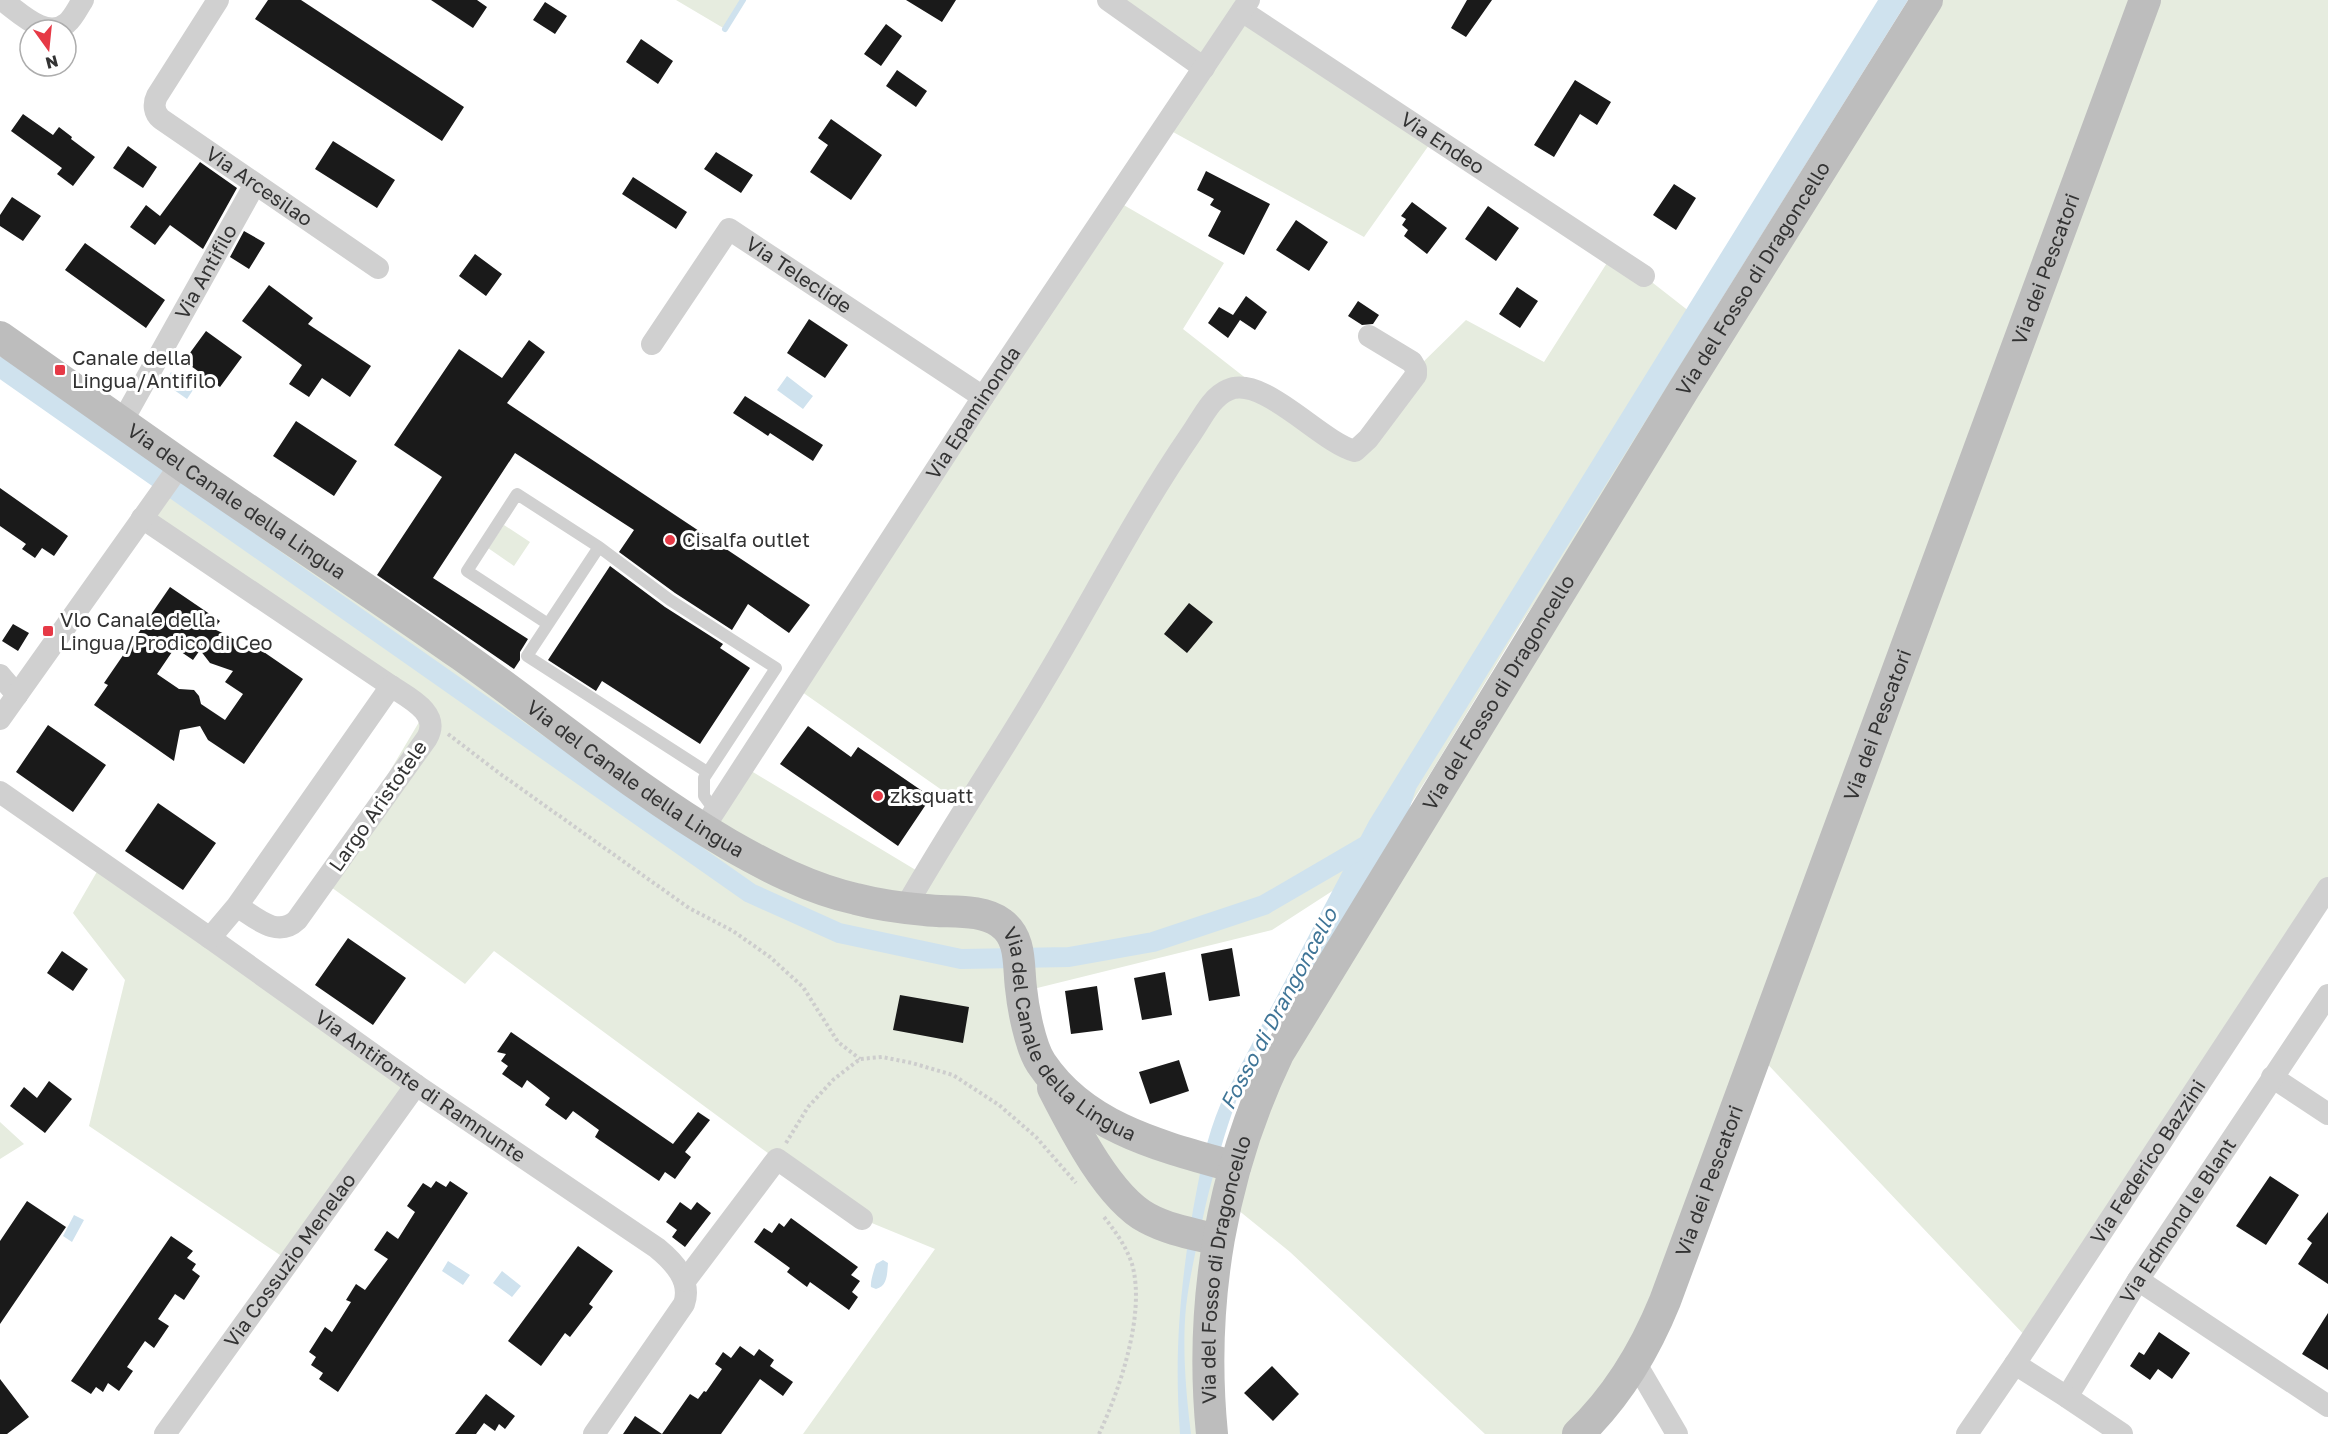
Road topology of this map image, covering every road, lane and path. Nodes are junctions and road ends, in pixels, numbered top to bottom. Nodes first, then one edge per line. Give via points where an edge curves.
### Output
1 (2, 0) edge
2 (83, 0) edge
3 (218, 0) edge
4 (1108, 0) edge
5 (1926, 0) edge
6 (2145, 0) edge
7 (1245, 6) edge
8 (1204, 68) junction
9 (255, 184) junction
10 (378, 268) dead end
11 (1644, 276) dead end
12 (1369, 336) dead end
13 (0, 337) edge
14 (652, 344) dead end
15 (983, 397) junction
16 (122, 422) junction
17 (178, 469) junction
18 (148, 510) junction
19 (599, 548) junction
20 (548, 624) junction
21 (0, 675) edge
22 (391, 686) junction
23 (17, 695) junction
24 (0, 719) edge
25 (431, 720) junction
26 (707, 772) junction
27 (0, 792) edge
28 (709, 820) junction
29 (2328, 888) edge
30 (237, 906) junction
31 (905, 908) junction
32 (210, 938) junction
33 (2328, 995) edge
34 (860, 1059) junction
35 (1039, 1061) junction
36 (2272, 1077) junction
37 (416, 1085) junction
38 (2328, 1114) edge
39 (1122, 1130) junction
40 (777, 1159) junction
41 (1231, 1166) junction
42 (1086, 1173) junction
43 (1099, 1211) dead end
44 (862, 1219) dead end
45 (1214, 1239) junction
46 (685, 1281) junction
47 (2138, 1281) junction
48 (1635, 1362) junction
49 (2015, 1364) junction
50 (2067, 1397) junction
51 (2328, 1406) edge
52 (165, 1434) edge
53 (594, 1434) edge
54 (1099, 1434) edge
55 (1212, 1434) edge
56 (1578, 1434) edge
57 (1677, 1434) edge
58 (1967, 1434) edge
59 (2122, 1434) edge

1 - 2 street via 49,30 69,22
3 - 9 street, Via Arcesilao via 157,96 154,109 161,119
4 - 8 street
5 - 41 street, Via del Fosso di Dragoncello via 1278,1054
6 - 48 street, Via dei Pescatori via 1665,1301
7 - 8 street, Via Epaminonda
7 - 11 street, Via Endeo
8 - 15 street, Via Epaminonda
9 - 10 street, Via Arcesilao
9 - 16 street, Via Antifilo
12 - 31 street via 1412,362 1416,375 1368,440 1355,451 1266,394 1228,389 1217,397 1173,460
13 - 16 street, Via del Canale della Lingua
14 - 15 street, Via Teleclide via 729,229
15 - 28 street, Via Epaminonda
16 - 17 street, Via del Canale della Lingua
17 - 18 street
17 - 28 street, Via del Canale della Lingua via 457,652 658,799
18 - 22 street, Largo Aristotele
18 - 23 street
19 - 20 lane
19 - 20 lane via 517,494 467,571
19 - 26 lane via 670,600 776,668
20 - 26 lane via 527,656
21 - 23 street
22 - 25 street, Largo Aristotele via 421,707
22 - 30 street
23 - 24 street
25 - 30 street, Largo Aristotele via 430,734 420,749 294,923 273,928
25 - 34 path via 689,908 733,931 770,957 803,987 838,1042
26 - 28 lane via 703,786
27 - 32 street, Via Antifonte di Ramnunte
28 - 31 street, Via del Canale della Lingua via 763,863 816,887 858,900
29 - 49 street, Via Federico Bazzini
30 - 32 street
31 - 35 street, Via del Canale della Lingua via 986,916 1010,932 1017,947 1021,992
32 - 37 street, Via Antifonte di Ramnunte
33 - 36 street, Via Edmond le Blant
34 - 40 path via 808,1107
34 - 42 path via 882,1057 953,1075 999,1105
35 - 39 street, Via del Canale della Lingua via 1077,1101
35 - 42 street via 1067,1115
36 - 38 street
36 - 47 street, Via Edmond le Blant
37 - 46 street, Via Antifonte di Ramnunte via 657,1248
37 - 52 street, Via Cossuzio Menelao
39 - 41 street, Via del Canale della Lingua via 1189,1156
39 - 42 street via 1106,1144
40 - 44 street
40 - 46 street
41 - 45 street, Via del Fosso di Dragoncello
42 - 45 street via 1153,1221
43 - 54 path via 1119,1235 1132,1264 1136,1309 1125,1362
45 - 55 street, Via del Fosso di Dragoncello via 1208,1343
46 - 53 street via 687,1294 681,1309
47 - 50 street, Via Edmond le Blant
47 - 51 street
48 - 56 street, Via dei Pescatori via 1604,1406
48 - 57 street
49 - 50 street
49 - 58 street, Via Federico Bazzini
50 - 59 street

